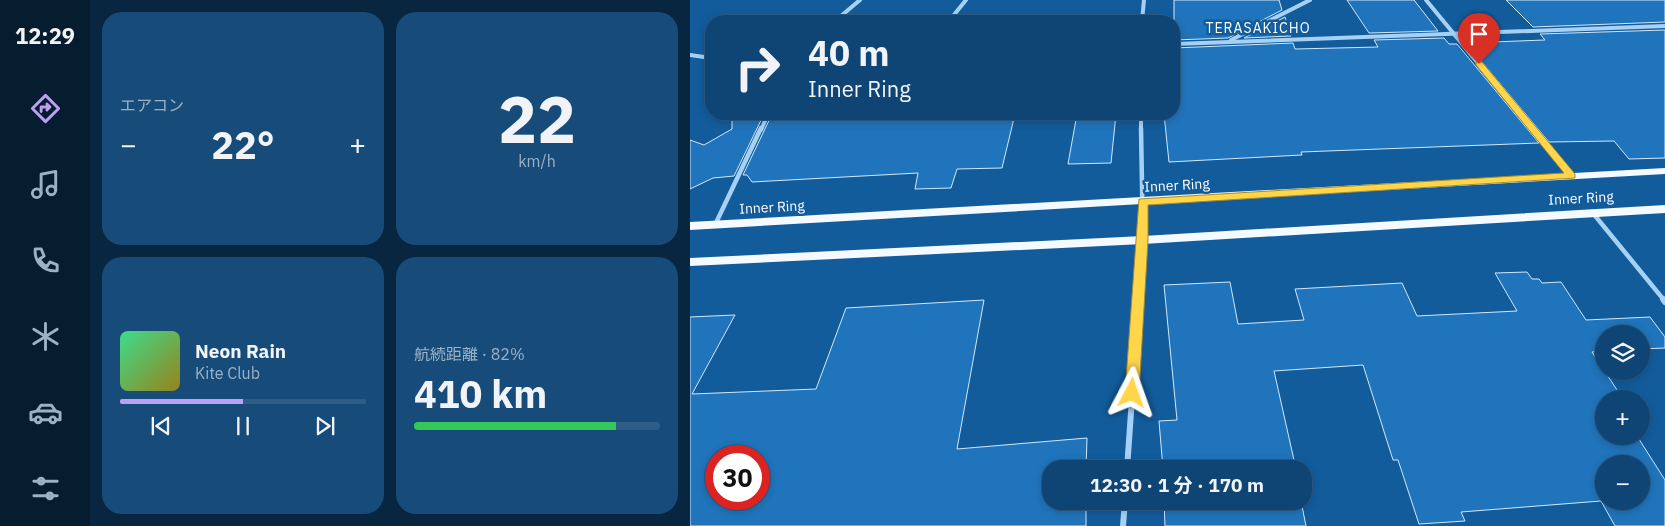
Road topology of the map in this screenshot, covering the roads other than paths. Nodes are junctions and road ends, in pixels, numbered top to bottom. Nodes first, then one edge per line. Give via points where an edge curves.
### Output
1 (860, 0) edge
2 (966, 0) edge
3 (1144, 0) edge
4 (1310, 0) edge
5 (1426, 0) edge
6 (841, 15) edge
7 (954, 15) edge
8 (1143, 15) edge
9 (1665, 26) edge
10 (1455, 35) junction
11 (1228, 42) junction
12 (1180, 44) edge
13 (690, 55) edge
14 (705, 57) edge
15 (765, 120) edge
16 (1141, 120) edge
17 (1665, 171) edge
18 (1572, 176) junction
19 (1143, 202) junction
20 (1665, 209) edge
21 (1592, 212) junction
22 (715, 225) junction
23 (690, 226) edge
24 (1143, 240) junction
25 (690, 262) edge
26 (1665, 302) edge
27 (1128, 460) edge
28 (1124, 510) edge
29 (1123, 526) edge

1 - 6 street
2 - 7 street
3 - 8 street
4 - 11 street
5 - 10 street
9 - 10 street
10 - 11 street
10 - 18 street
11 - 12 street
13 - 14 street
15 - 22 street
16 - 19 street
17 - 18 main road, Inner Ring
18 - 19 main road, Inner Ring
19 - 22 main road, Inner Ring
19 - 24 street
20 - 21 main road, Inner Ring
21 - 24 main road, Inner Ring
21 - 26 street
22 - 23 main road, Inner Ring
24 - 25 main road, Inner Ring
24 - 27 street
28 - 29 street

